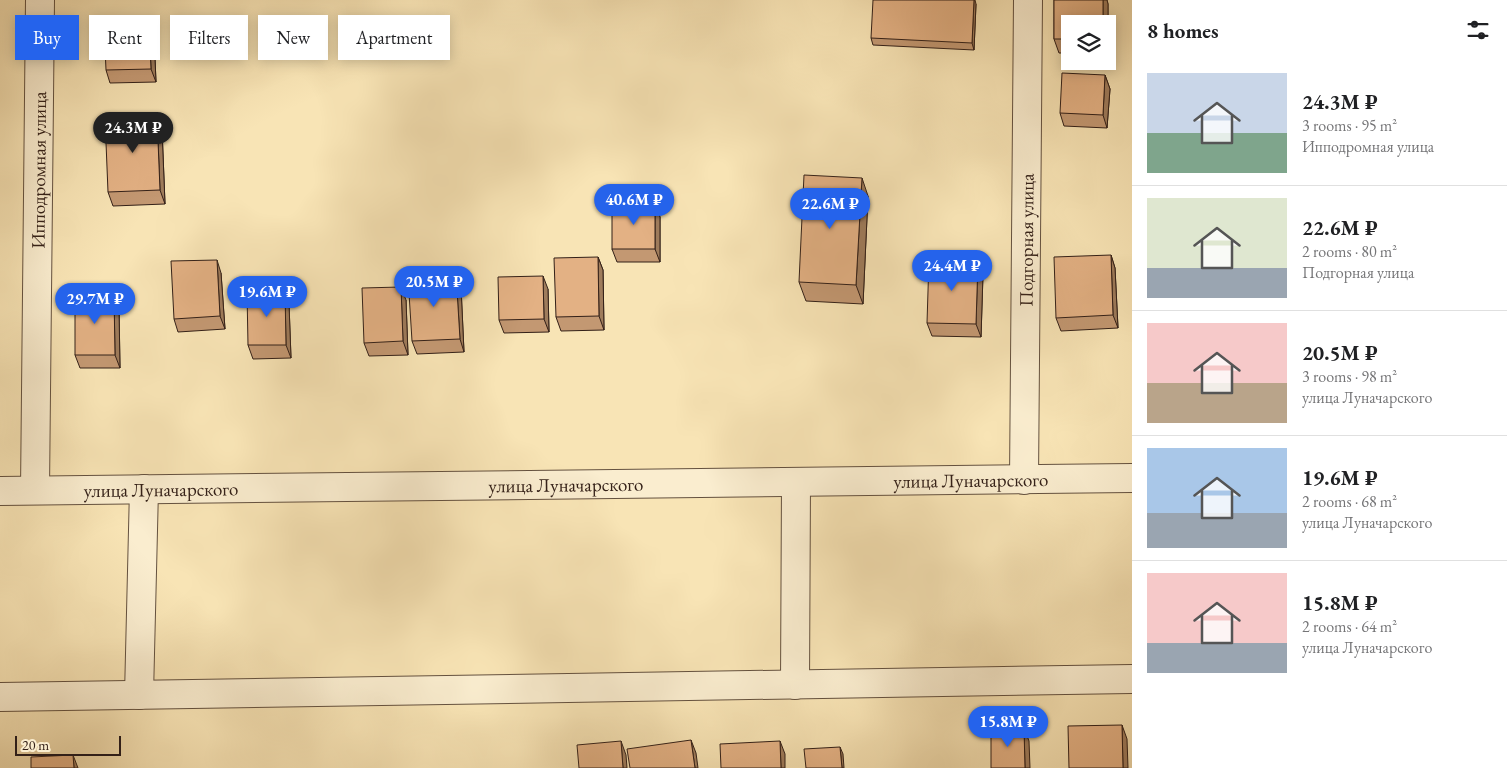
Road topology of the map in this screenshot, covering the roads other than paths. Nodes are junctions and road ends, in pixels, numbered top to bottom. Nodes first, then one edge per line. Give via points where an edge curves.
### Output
1 (40, 0) edge
2 (1028, 0) edge
3 (1132, 478) edge
4 (1024, 480) junction
5 (796, 484) junction
6 (144, 489) junction
7 (34, 490) junction
8 (0, 491) edge
9 (1132, 679) edge
10 (795, 685) junction
11 (139, 695) junction
12 (0, 697) edge

1 - 7 street, Ипподромная улица
2 - 4 street, Подгорная улица
3 - 4 street, улица Луначарского
4 - 5 street, улица Луначарского
5 - 6 street, улица Луначарского
5 - 10 street
6 - 7 street, улица Луначарского
6 - 11 street
7 - 8 street, улица Луначарского
9 - 10 street
10 - 11 street
11 - 12 street

